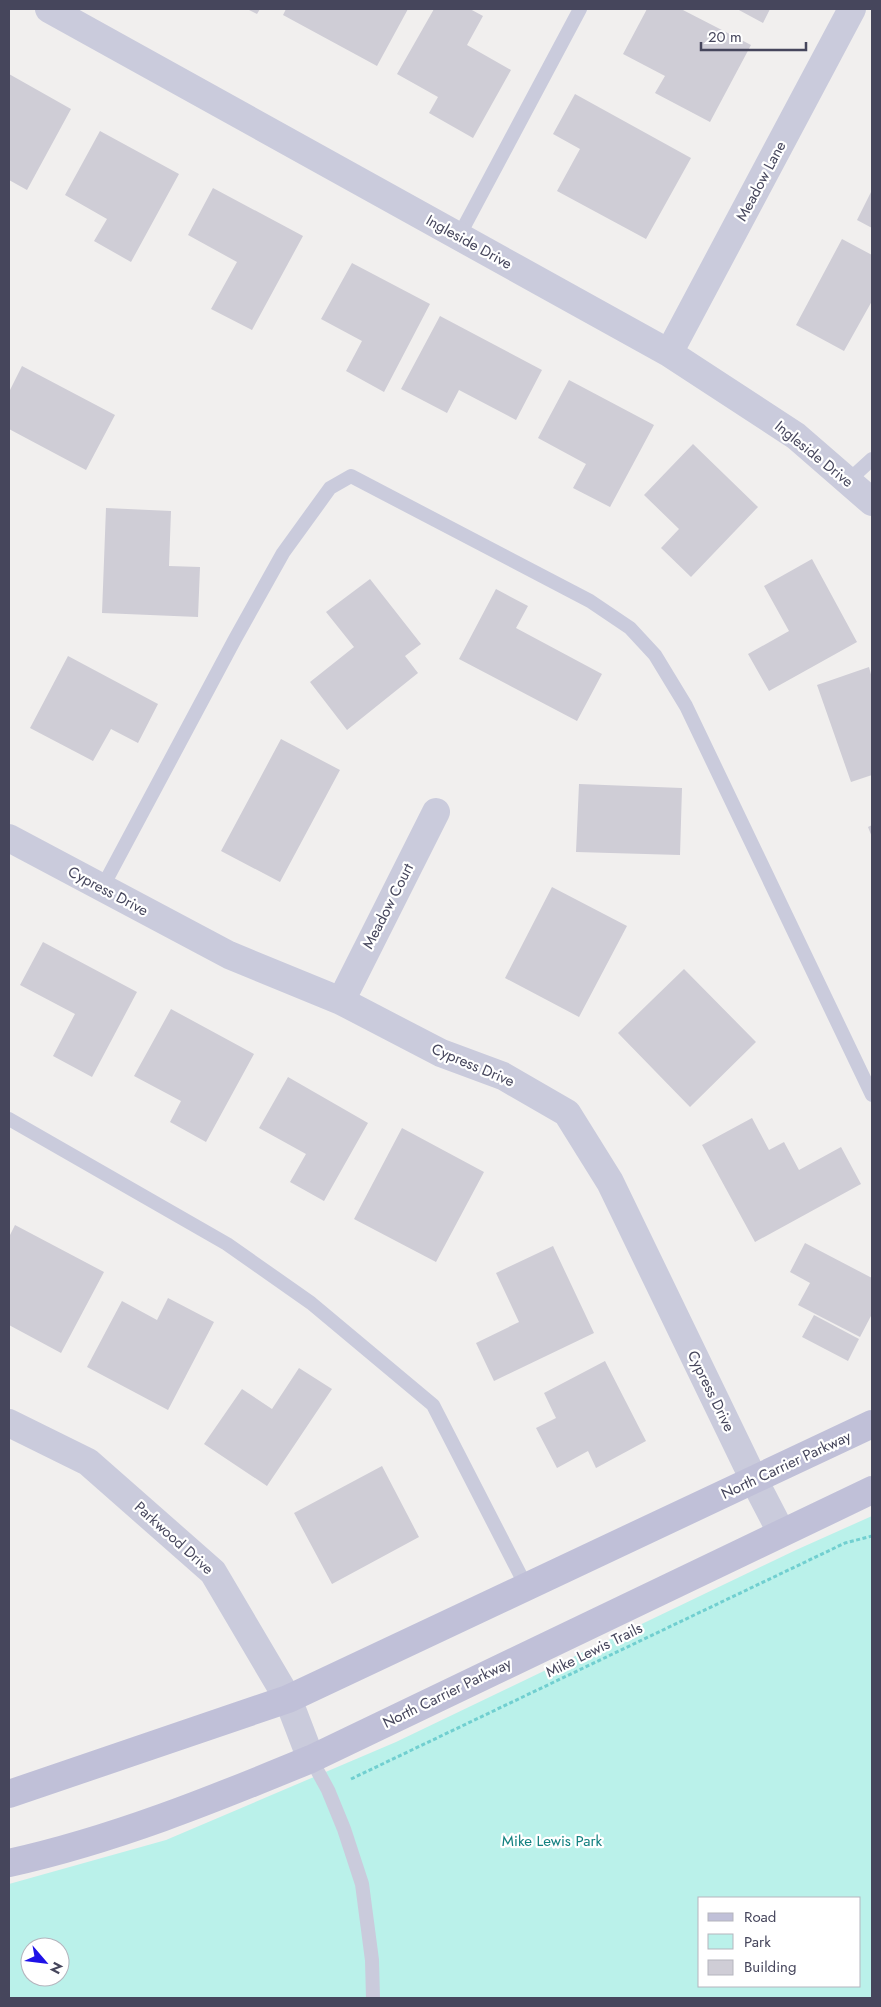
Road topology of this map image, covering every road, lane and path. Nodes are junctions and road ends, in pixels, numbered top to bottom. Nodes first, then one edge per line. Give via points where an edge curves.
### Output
1 (49, 9) edge
2 (580, 9) edge
3 (852, 9) edge
4 (459, 236) junction
5 (669, 353) junction
6 (872, 459) edge
7 (848, 481) junction
8 (872, 502) edge
9 (436, 812) dead end
10 (9, 838) edge
11 (102, 888) junction
12 (341, 1001) junction
13 (872, 1096) edge
14 (9, 1119) edge
15 (9, 1424) edge
16 (872, 1424) edge
17 (754, 1480) junction
18 (872, 1490) edge
19 (781, 1532) junction
20 (872, 1536) edge
21 (526, 1586) junction
22 (288, 1699) junction
23 (311, 1759) junction
24 (328, 1790) junction
25 (9, 1794) edge
26 (9, 1863) edge
27 (373, 1998) edge

1 - 4 street, Ingleside Drive
2 - 4 lane
3 - 5 street, Meadow Lane
4 - 5 street, Ingleside Drive
5 - 7 street, Ingleside Drive via 796,436
6 - 7 lane
7 - 8 street, Ingleside Drive
9 - 12 street, Meadow Court
10 - 11 street, Cypress Drive
11 - 12 street, Cypress Drive via 229,955
11 - 13 lane via 283,553 330,488 351,476 590,601 630,628 655,655 686,706
12 - 17 street, Cypress Drive via 440,1053 503,1076 567,1113 610,1182
14 - 21 lane via 227,1244 311,1303 433,1405
15 - 22 street, Parkwood Drive via 88,1462 213,1572
16 - 17 main road, North Carrier Parkway
17 - 19 street, Cypress Drive
17 - 21 main road, North Carrier Parkway
18 - 19 main road, North Carrier Parkway
19 - 23 main road, North Carrier Parkway
20 - 24 path, Mike Lewis Trails via 845,1543
21 - 22 main road, North Carrier Parkway
22 - 23 street, Parkwood Drive
22 - 25 main road, North Carrier Parkway
23 - 24 lane
23 - 26 main road, North Carrier Parkway via 146,1824 63,1851
24 - 27 lane via 362,1884 372,1960

